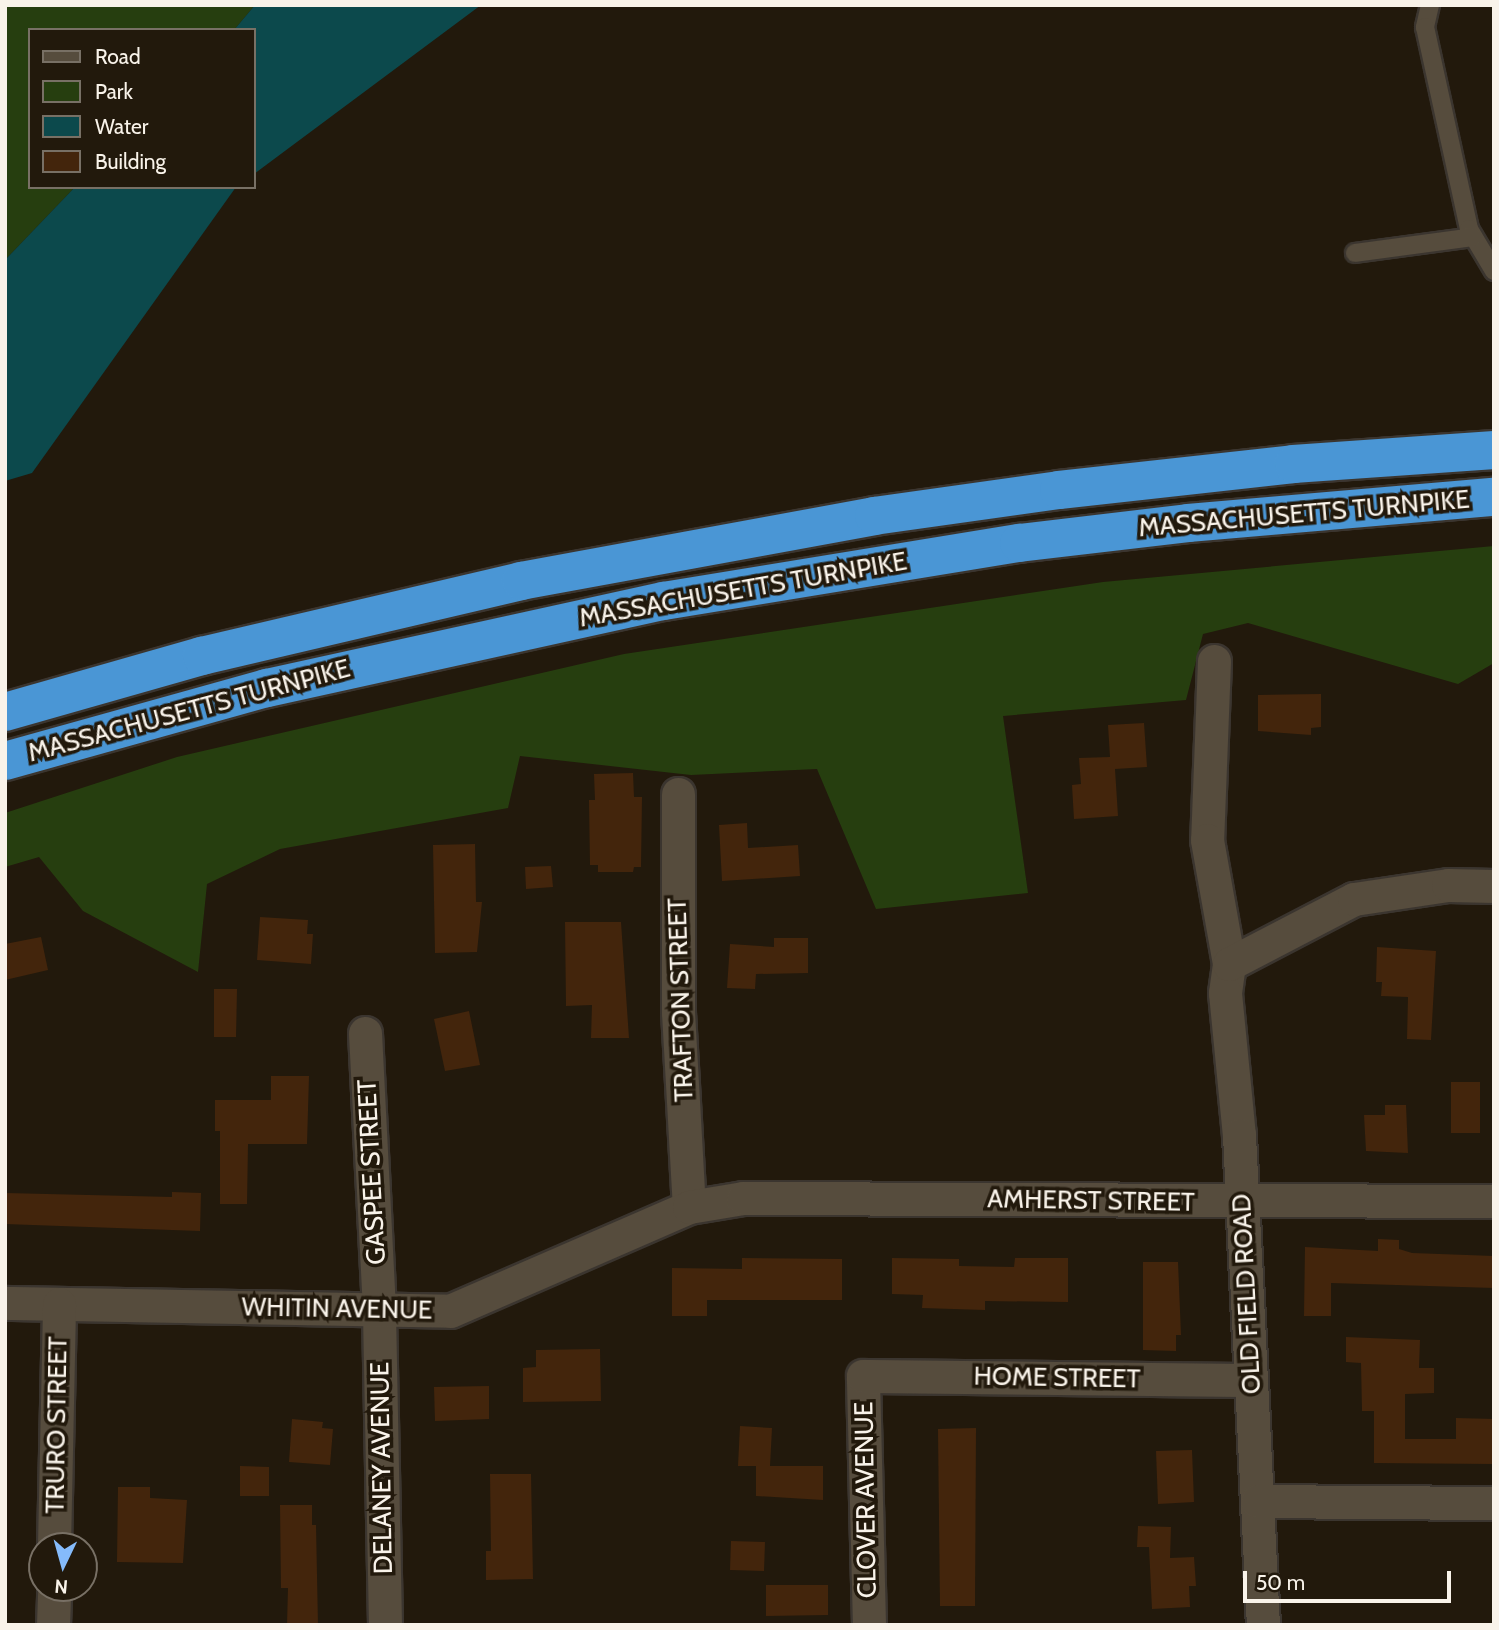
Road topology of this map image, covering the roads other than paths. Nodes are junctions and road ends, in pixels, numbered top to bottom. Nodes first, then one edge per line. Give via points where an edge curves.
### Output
1 (1430, 5) edge
2 (1473, 237) junction
3 (1355, 253) dead end
4 (1494, 271) edge
5 (1494, 450) edge
6 (1494, 497) edge
7 (1214, 661) dead end
8 (5, 712) edge
9 (5, 761) edge
10 (678, 794) dead end
11 (1494, 886) edge
12 (1229, 964) junction
13 (365, 1033) dead end
14 (1494, 1201) edge
15 (1242, 1202) junction
16 (690, 1207) junction
17 (5, 1303) edge
18 (59, 1304) junction
19 (379, 1312) junction
20 (863, 1376) joint
21 (1251, 1380) junction
22 (1257, 1501) junction
23 (1494, 1503) edge
24 (54, 1532) edge
25 (54, 1602) edge
26 (53, 1625) edge
27 (385, 1625) edge
28 (869, 1625) edge
29 (1263, 1625) edge

1 - 2 lane via 1425,27
2 - 3 lane
2 - 4 lane
5 - 8 highway, MASSACHUSETTS TURNPIKE via 1280,466 874,516 521,581 202,656
6 - 9 highway, MASSACHUSETTS TURNPIKE via 1188,523 1019,543 664,601 377,662
7 - 12 street, OLD FIELD ROAD via 1207,840
10 - 16 street, TRAFTON STREET via 678,1012
11 - 12 street via 1448,885 1354,899
12 - 15 street, OLD FIELD ROAD via 1225,993
13 - 19 street, GASPEE STREET
14 - 15 street, AMHERST STREET
15 - 16 street, AMHERST STREET via 743,1198
15 - 21 street, OLD FIELD ROAD
16 - 19 street, WHITIN AVENUE via 450,1311
17 - 18 street, WHITIN AVENUE
18 - 19 street, WHITIN AVENUE
18 - 24 street, TRURO STREET
19 - 27 street, DELANEY AVENUE
20 - 21 street, HOME STREET
20 - 28 street, CLOVER AVENUE
21 - 22 street, OLD FIELD ROAD
22 - 23 street
22 - 29 street, OLD FIELD ROAD
25 - 26 street

